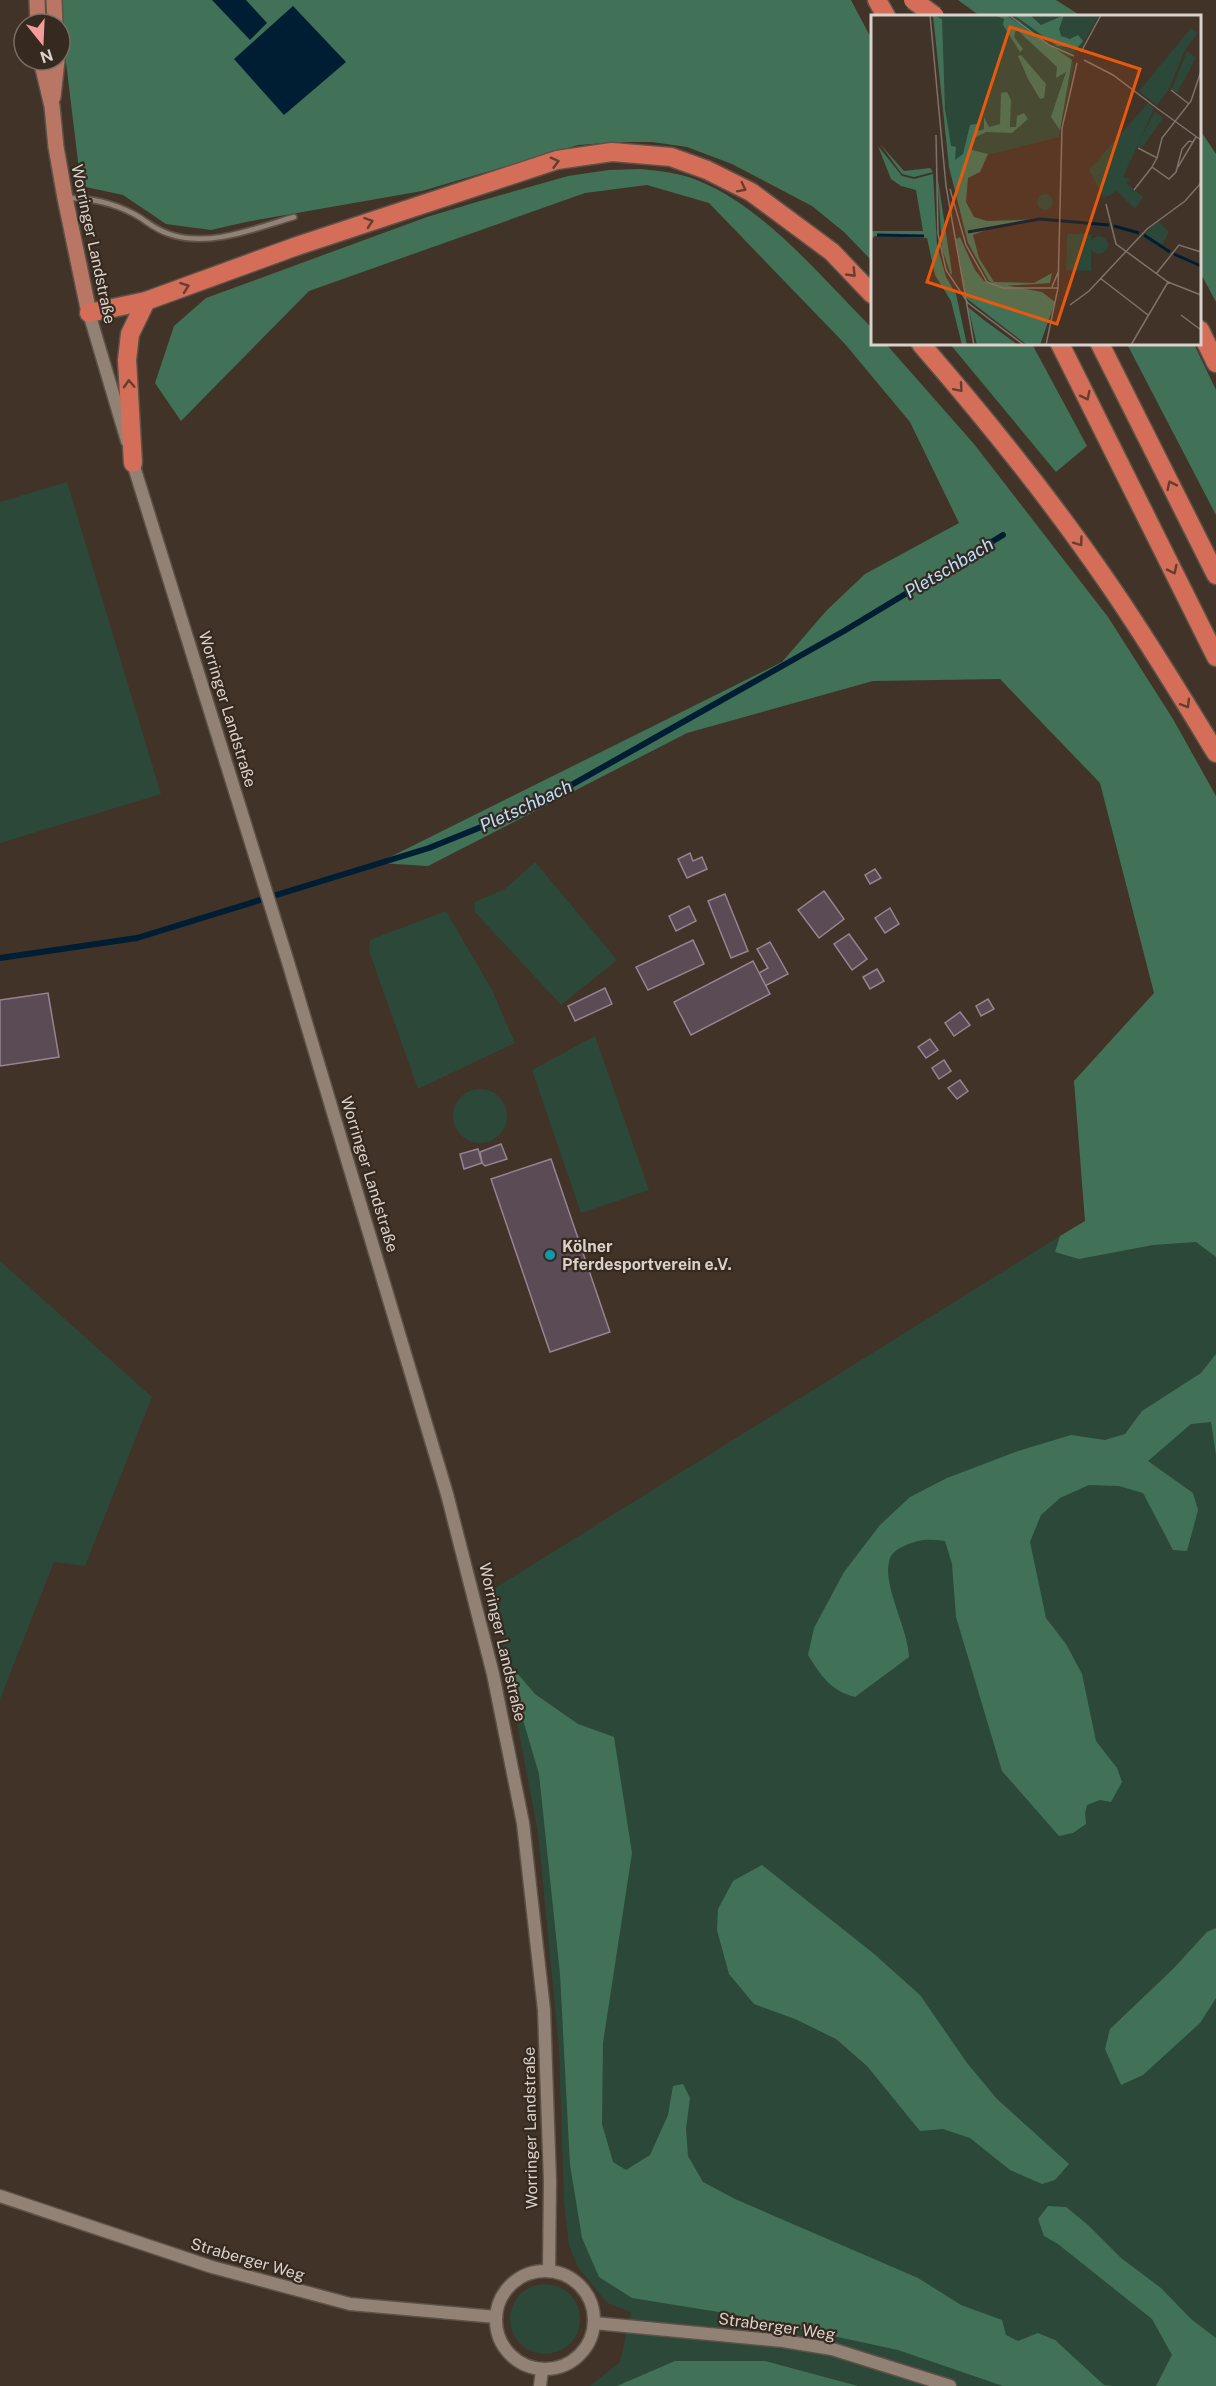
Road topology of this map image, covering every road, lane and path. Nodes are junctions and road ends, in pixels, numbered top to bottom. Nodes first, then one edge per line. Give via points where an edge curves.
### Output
1 (877, 0) edge
2 (913, 0) edge
3 (918, 0) edge
4 (885, 15) edge
5 (927, 15) edge
6 (934, 15) edge
7 (44, 72) edge
8 (56, 72) edge
9 (52, 106) junction
10 (65, 198) junction
11 (294, 217) dead end
12 (871, 292) edge
13 (146, 301) junction
14 (88, 313) junction
15 (1201, 332) edge
16 (922, 345) edge
17 (1060, 345) edge
18 (1101, 345) edge
19 (1216, 363) edge
20 (133, 463) junction
21 (1216, 575) edge
22 (1216, 657) edge
23 (1216, 753) edge
24 (0, 2196) edge
25 (549, 2271) junction
26 (496, 2317) junction
27 (594, 2323) junction
28 (542, 2370) junction
29 (540, 2386) edge
30 (950, 2386) edge

1 - 4 highway
2 - 6 highway, bridge
3 - 5 highway
7 - 9 main road, Worringer Landstraße
8 - 9 main road, Worringer Landstraße
9 - 10 main road, Worringer Landstraße
10 - 11 lane via 101,201 135,214 151,227 193,239 221,237
10 - 14 main road, Worringer Landstraße
13 -> 12 highway via 557,160 612,152 671,157 751,192 832,252
13 - 14 highway
20 -> 13 highway via 127,360 130,334
14 - 20 main road, Worringer Landstraße
15 - 19 highway
16 -> 23 highway via 987,420 1106,579
17 -> 22 highway
21 -> 18 highway
20 - 25 main road, Worringer Landstraße via 447,1494 493,1674 523,1823 544,2010
24 - 26 main road, Straberger Weg via 212,2267 350,2304
25 - 26 main road via 519,2278 503,2295
25 - 27 main road via 577,2282 593,2308
26 - 28 main road via 503,2347 513,2358
27 - 28 main road via 589,2342 578,2357 561,2367
27 - 30 main road, Straberger Weg via 832,2349
28 - 29 main road

